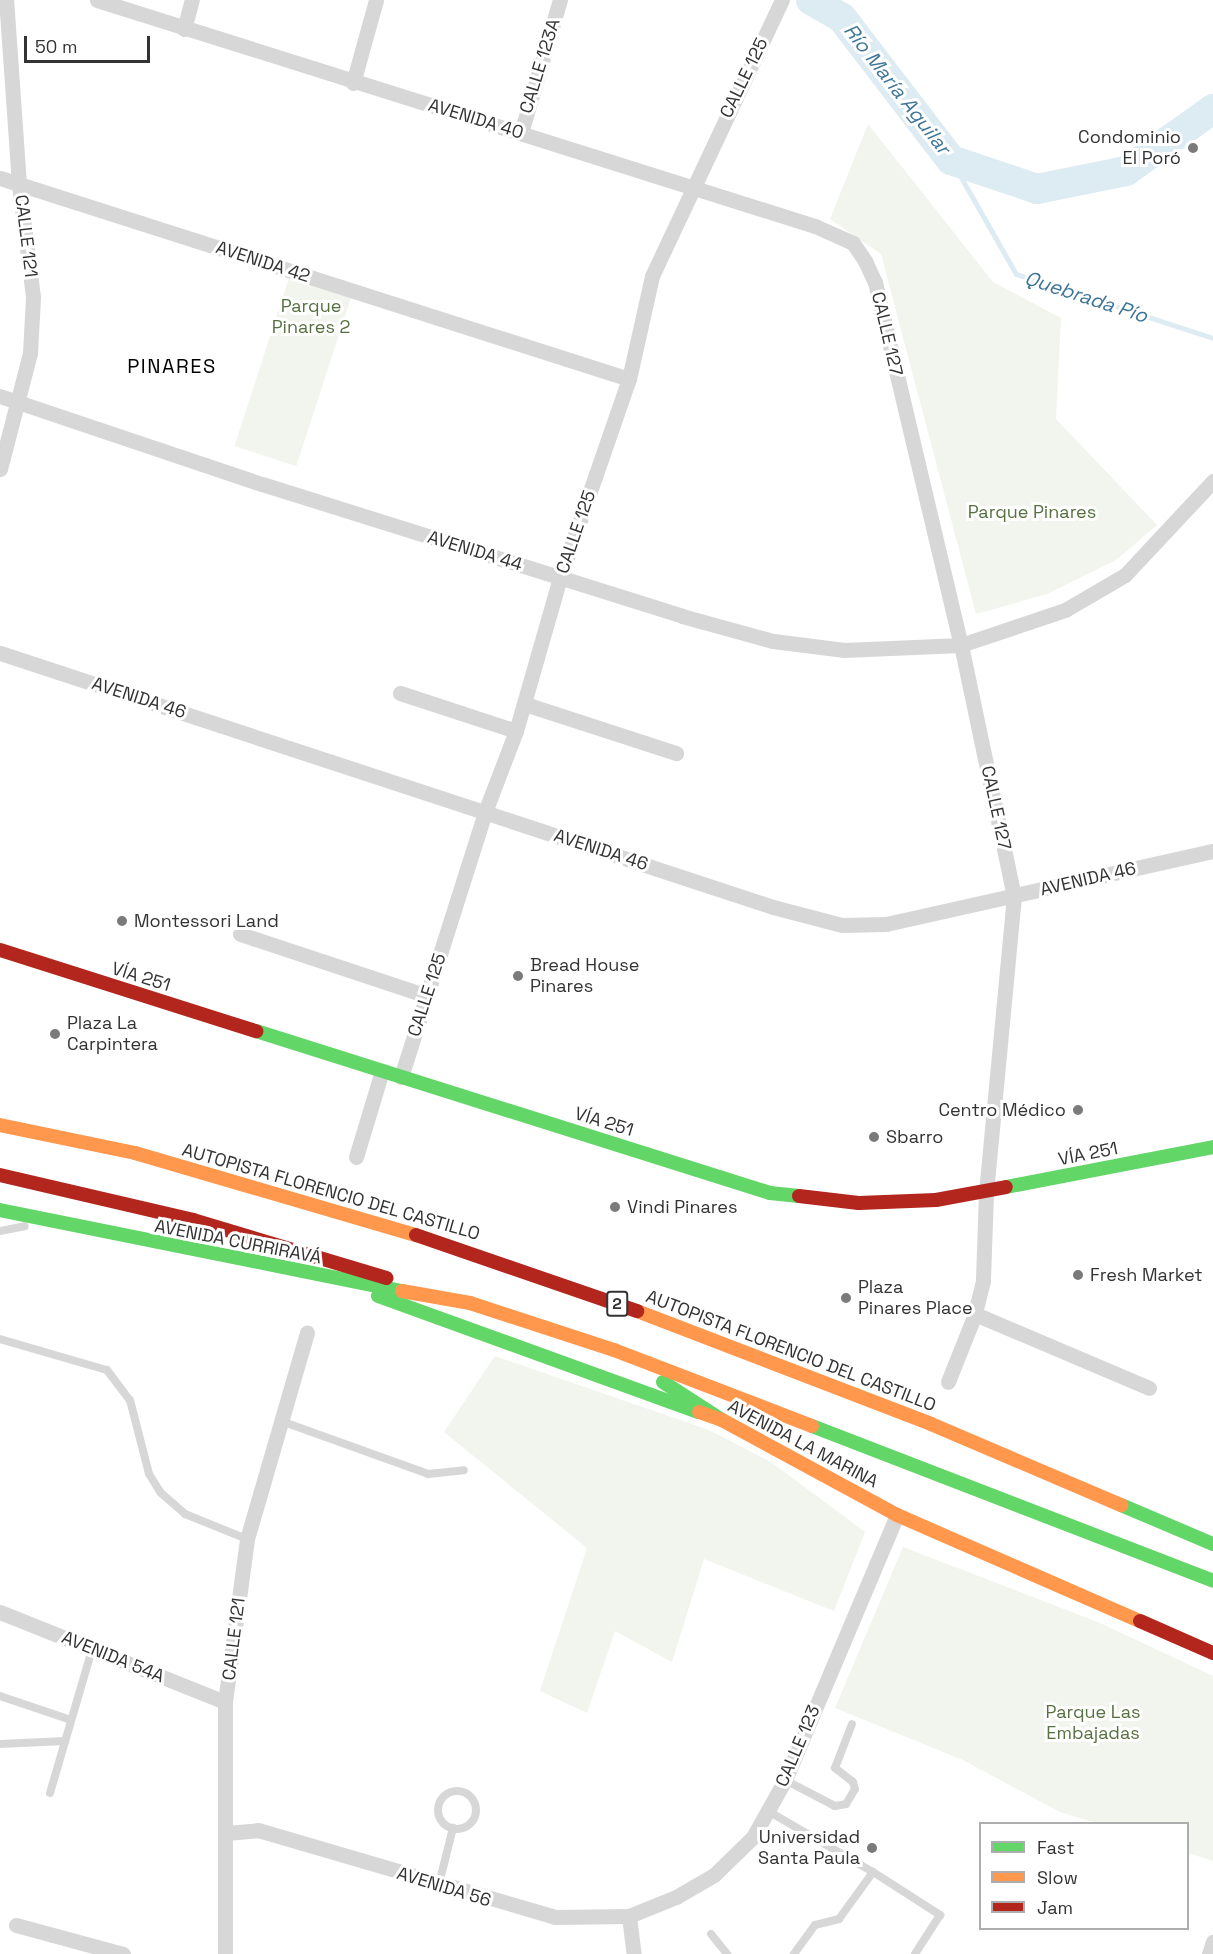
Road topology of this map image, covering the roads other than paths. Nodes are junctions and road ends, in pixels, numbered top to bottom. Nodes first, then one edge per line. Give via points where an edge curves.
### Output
1 (6, 0) edge
2 (97, 0) edge
3 (192, 0) edge
4 (376, 0) edge
5 (560, 0) edge
6 (781, 1) edge
7 (184, 28) junction
8 (353, 82) junction
9 (521, 133) junction
10 (0, 178) edge
11 (19, 184) junction
12 (690, 188) junction
13 (853, 243) joint
14 (629, 379) junction
15 (0, 396) edge
16 (16, 402) junction
17 (0, 469) edge
18 (1213, 481) edge
19 (560, 578) junction
20 (961, 645) junction
21 (0, 653) edge
22 (400, 693) dead end
23 (525, 704) junction
24 (516, 731) junction
25 (676, 753) dead end
26 (485, 812) junction
27 (1213, 851) edge
28 (1014, 896) junction
29 (240, 934) dead end
30 (0, 951) edge
31 (427, 996) junction
32 (382, 1071) junction
33 (401, 1077) junction
34 (0, 1125) edge
35 (1213, 1147) edge
36 (356, 1157) dead end
37 (0, 1175) edge
38 (986, 1193) junction
39 (0, 1210) edge
40 (79, 1228) junction
41 (0, 1232) edge
42 (333, 1279) junction
43 (470, 1303) junction
44 (975, 1314) junction
45 (307, 1333) dead end
46 (0, 1340) edge
47 (614, 1350) junction
48 (948, 1382) dead end
49 (1149, 1389) dead end
50 (722, 1420) junction
51 (281, 1421) junction
52 (464, 1470) dead end
53 (897, 1515) junction
54 (247, 1539) junction
55 (1213, 1544) edge
56 (1213, 1581) edge
57 (0, 1612) edge
58 (92, 1649) junction
59 (1213, 1653) edge
60 (0, 1696) edge
61 (225, 1702) junction
62 (71, 1720) junction
63 (852, 1724) dead end
64 (65, 1741) junction
65 (0, 1744) edge
66 (785, 1780) junction
67 (50, 1793) dead end
68 (768, 1811) junction
69 (453, 1828) junction
70 (226, 1833) junction
71 (873, 1872) junction
72 (438, 1886) junction
73 (629, 1917) junction
74 (16, 1925) dead end
75 (711, 1934) dead end
76 (1213, 1942) edge
77 (123, 1954) edge
78 (225, 1954) edge
79 (634, 1954) edge
80 (727, 1954) edge
81 (794, 1954) edge
82 (915, 1954) edge
83 (1209, 1954) edge

1 - 11 street, CALLE 121
2 - 7 street, AVENIDA 40
3 - 7 street
4 - 8 street
5 - 9 street, CALLE 123A
6 - 12 street, CALLE 125
7 - 8 street, AVENIDA 40
8 - 9 street, AVENIDA 40
9 - 12 street, AVENIDA 40
10 - 11 street, AVENIDA 42
11 - 14 street, AVENIDA 42
11 - 16 street, CALLE 121 via 33,297 30,353
12 - 13 street, AVENIDA 40 via 825,229
12 - 14 street, CALLE 125 via 651,276
13 - 20 street, CALLE 127 via 875,282
14 - 19 street, CALLE 125
15 - 16 street, AVENIDA 44
16 - 17 street, CALLE 121
16 - 19 street, AVENIDA 44
18 - 20 street, AVENIDA 44 via 1125,576 1065,610
19 - 20 street, AVENIDA 44 via 773,641 844,650
19 - 23 street, CALLE 125
20 - 28 street, CALLE 127
21 - 26 street, AVENIDA 46
22 - 24 street
23 - 24 street, CALLE 125
23 - 25 street
24 - 26 street, CALLE 125
26 - 28 street, AVENIDA 46 via 773,907 842,924 886,924
26 - 31 street, CALLE 125
27 - 28 street, AVENIDA 46
28 - 38 street, CALLE 127
29 - 31 street
30 - 32 main road, VÍA 251
31 - 33 street, CALLE 125
32 - 33 main road, VÍA 251
32 - 36 street
33 - 38 main road, VÍA 251 via 770,1193 859,1203
34 - 55 main road, AUTOPISTA FLORENCIO DEL CASTILLO / 2 via 135,1153 464,1249 931,1424
35 - 38 main road, VÍA 251
37 - 43 main road via 193,1220
38 - 44 street, CALLE 127 via 983,1281
39 - 40 main road, AVENIDA CURRIRAVÁ
40 - 41 lane via 18,1226
40 - 42 main road, AVENIDA CURRIRAVÁ
42 - 43 main road, AVENIDA CURRIRAVÁ
42 - 50 main road, AVENIDA LA MARINA
43 - 47 main road
44 - 48 street, CALLE 127
44 - 49 street
45 - 51 street, CALLE 121
46 - 54 lane via 107,1370 130,1400 149,1474 161,1493 185,1514
47 - 50 main road
47 - 56 main road
50 - 53 main road, AVENIDA LA MARINA
51 - 52 lane via 428,1474
51 - 54 street, CALLE 121
53 - 59 main road, AVENIDA LA MARINA
53 - 66 street, CALLE 123
54 - 61 street, CALLE 121
57 - 58 street, AVENIDA 54A
58 - 61 street, AVENIDA 54A
58 - 62 lane
60 - 62 lane
61 - 70 street, CALLE 121
62 - 64 lane
63 - 66 lane via 835,1768 853,1782 855,1789 846,1804 835,1806
64 - 65 lane
64 - 67 lane
66 - 68 street, CALLE 123
68 - 71 lane
68 - 73 street, CALLE 123 via 753,1837 714,1875
69 - 69 lane via 467,1827 476,1816 474,1800 459,1790 443,1797 438,1806 440,1819
69 - 72 lane
70 - 72 street, AVENIDA 56 via 258,1830
70 - 78 street, CALLE 121
71 - 81 lane via 839,1919 815,1924
71 - 82 lane via 940,1915
72 - 73 street, AVENIDA 56 via 555,1917
73 - 79 street
74 - 77 street
75 - 80 lane
76 - 83 street

